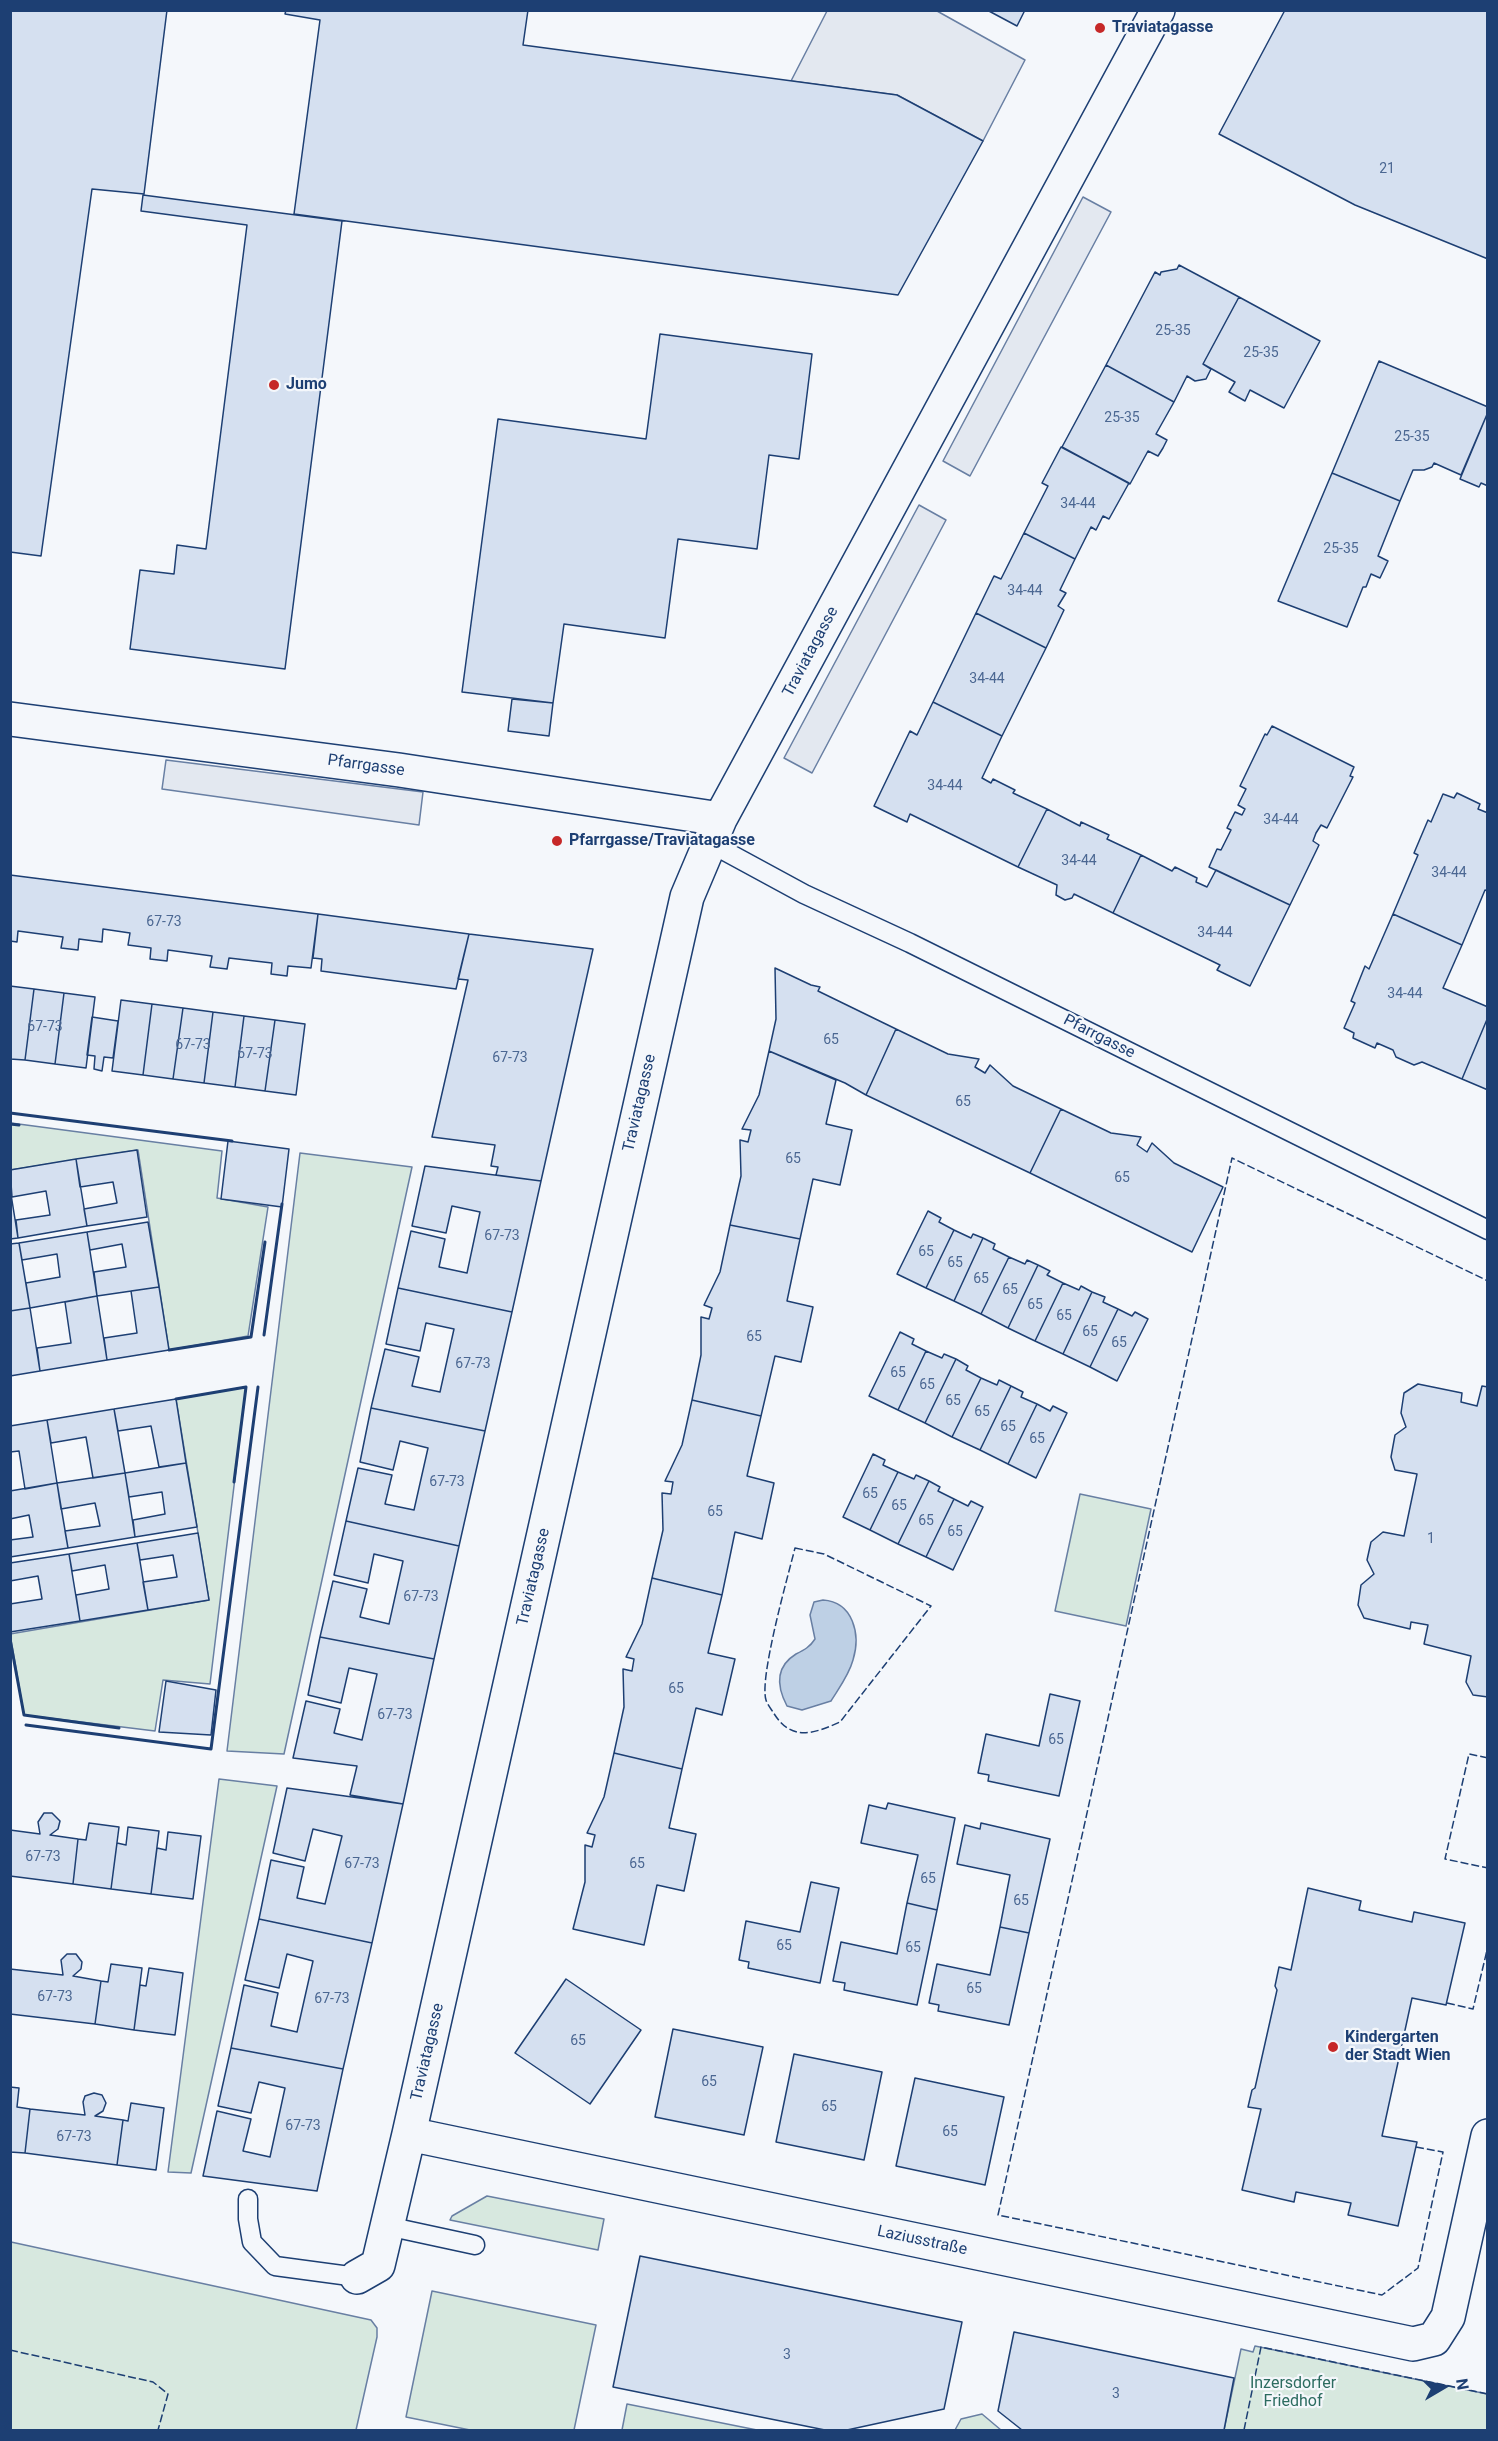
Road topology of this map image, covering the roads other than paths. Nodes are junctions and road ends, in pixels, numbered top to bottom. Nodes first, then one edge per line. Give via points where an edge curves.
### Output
1 (1158, 10) edge
2 (10, 719) edge
3 (715, 831) junction
4 (1488, 1230) edge
5 (409, 2134) junction
6 (1488, 2136) edge
7 (248, 2199) dead end
8 (387, 2226) junction
9 (475, 2245) dead end
10 (357, 2277) joint

1 - 3 street, Traviatagasse
2 - 3 street, Pfarrgasse via 399,770
3 - 4 lane, Pfarrgasse via 804,894
3 - 5 street, Traviatagasse via 687,897
5 - 6 street, Laziusstraße via 1413,2344 1434,2339 1448,2317
5 - 8 street, Traviatagasse
7 - 10 lane via 252,2242 275,2266
8 - 9 lane
8 - 10 street, Traviatagasse via 378,2265

